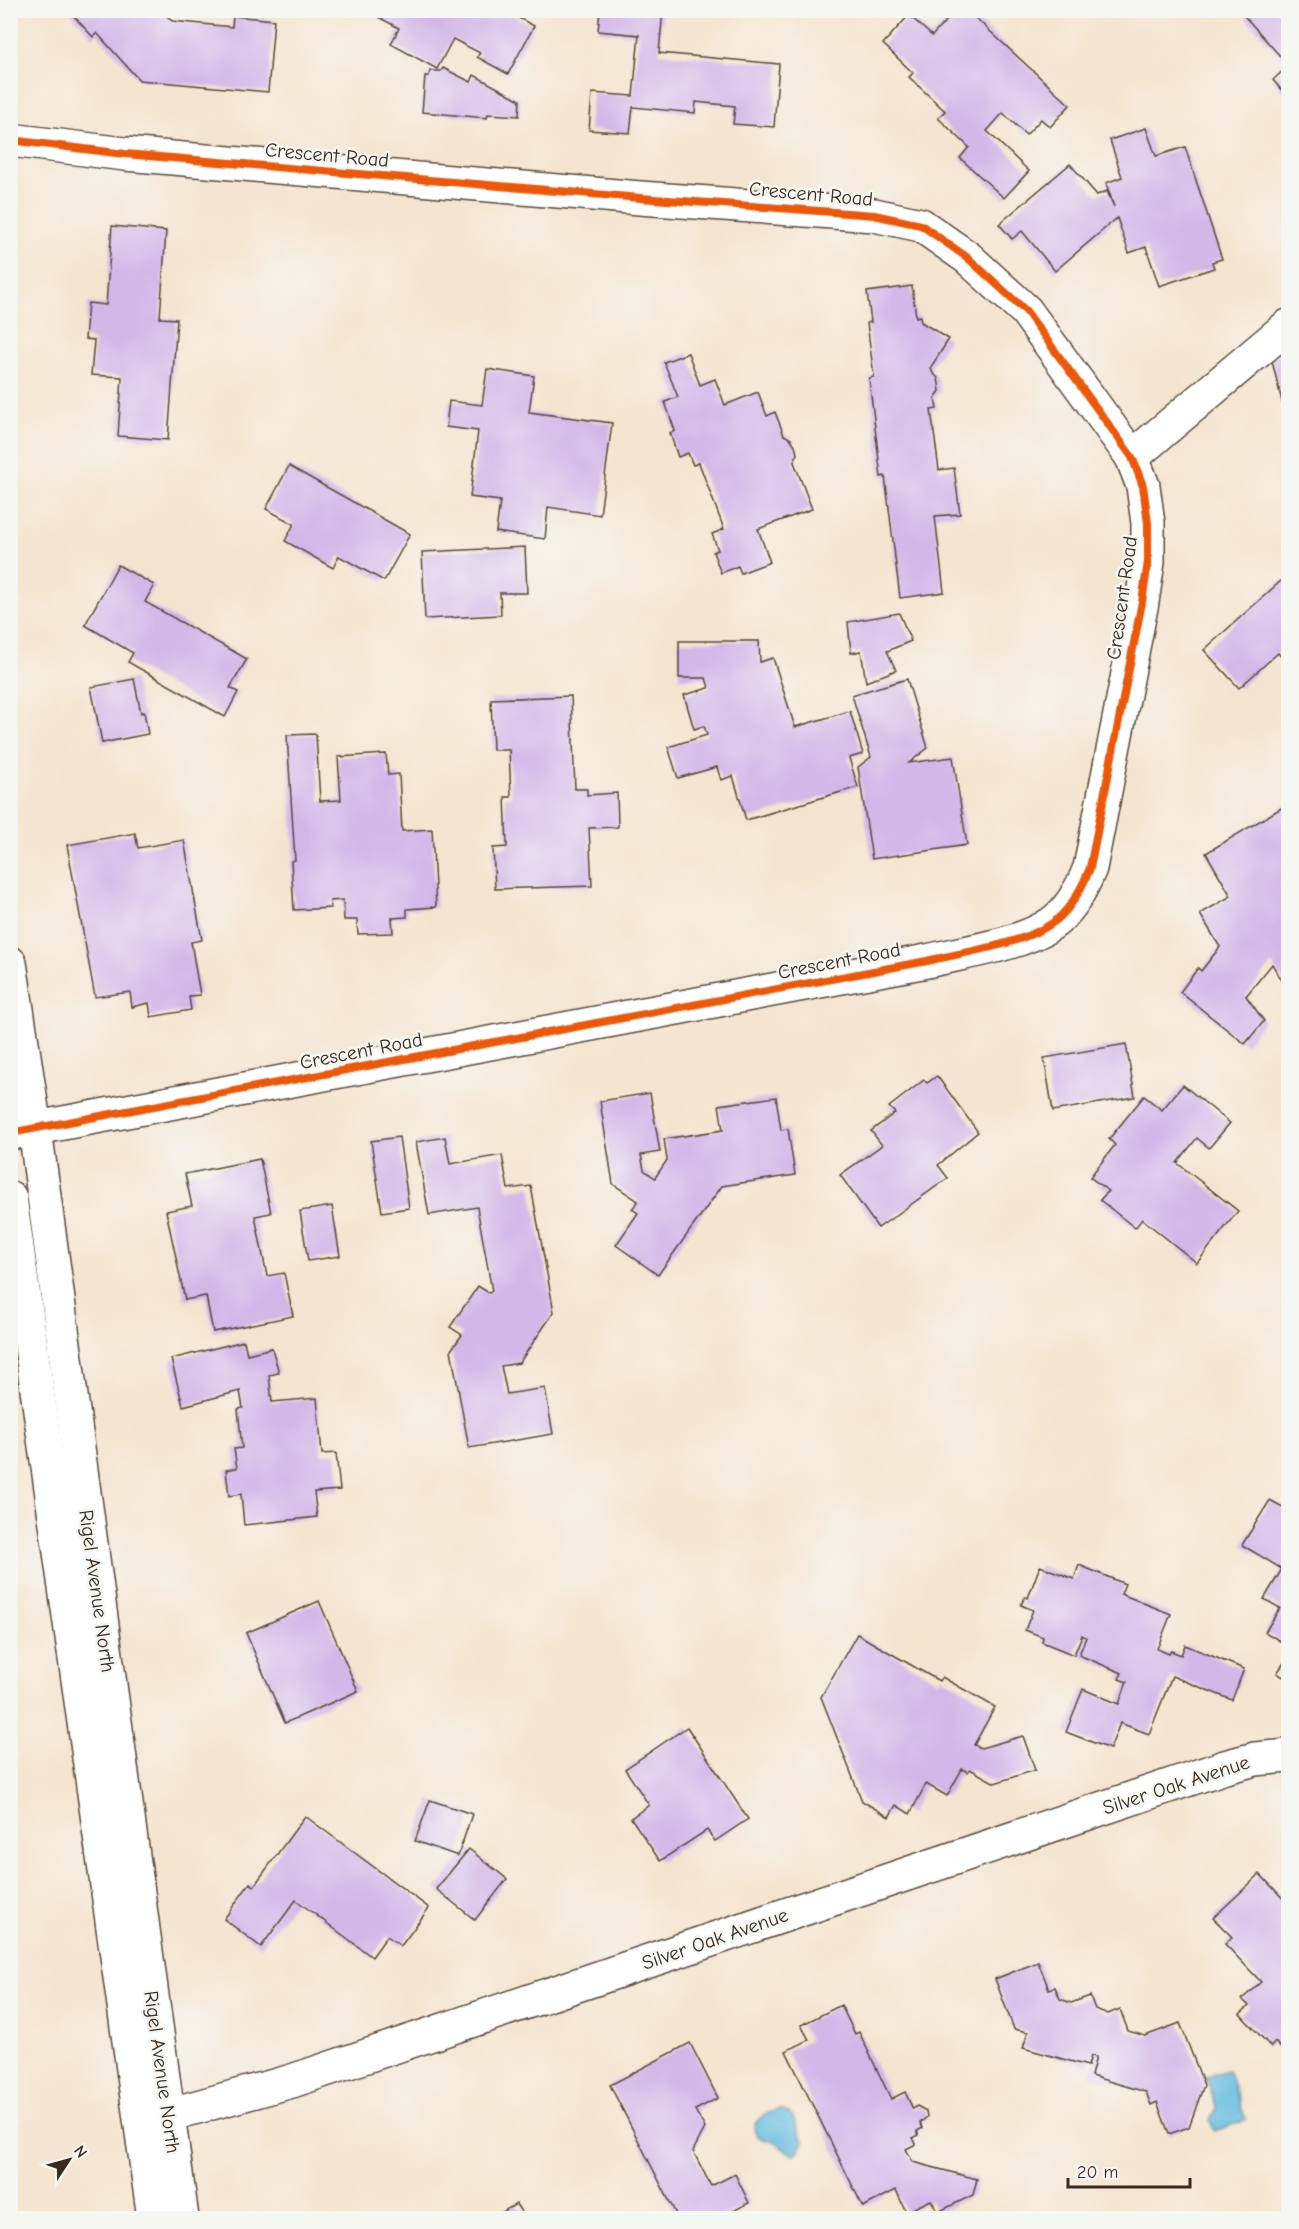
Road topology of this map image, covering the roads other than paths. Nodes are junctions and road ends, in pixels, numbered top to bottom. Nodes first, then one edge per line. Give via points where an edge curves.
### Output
1 (10, 140) edge
2 (1288, 326) edge
3 (1132, 457) junction
4 (10, 963) edge
5 (23, 1131) edge
6 (10, 1198) edge
7 (1288, 1756) edge
8 (154, 2117) junction
9 (154, 2218) edge
10 (182, 2218) edge

1 - 3 street, Crescent Road via 125,154 874,215 921,225 968,258 1026,311
2 - 3 street
3 - 5 street, Crescent Road via 1143,486 1149,523 1142,602 1090,868 1081,892 1053,923 1029,936 927,961
4 - 5 street, Rigel Avenue North
5 - 8 street, Rigel Avenue North
6 - 8 street, Rigel Avenue North
7 - 8 street, Silver Oak Avenue via 1225,1767 292,2080
8 - 9 street, Rigel Avenue North
8 - 10 street, Rigel Avenue North

